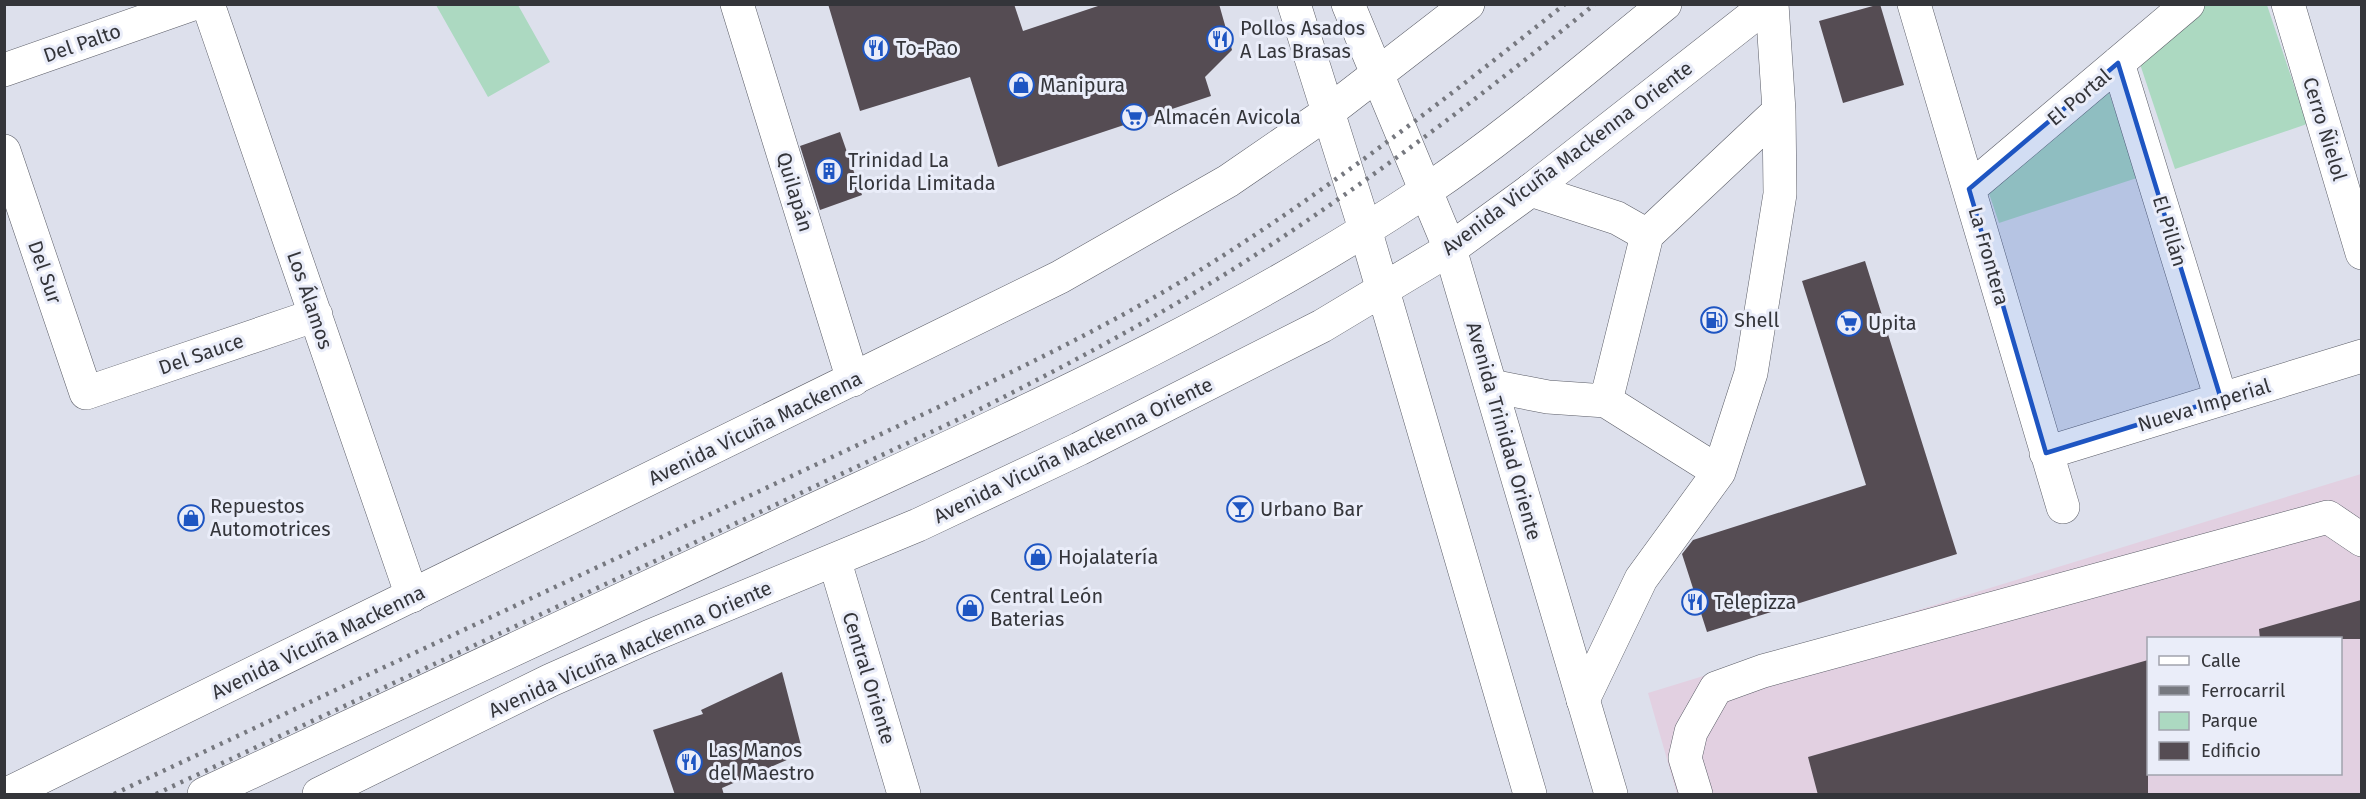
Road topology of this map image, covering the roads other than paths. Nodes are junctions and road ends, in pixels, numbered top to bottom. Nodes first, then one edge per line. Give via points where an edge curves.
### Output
1 (194, 4) edge
2 (208, 4) edge
3 (737, 4) edge
4 (1294, 4) edge
5 (1348, 4) edge
6 (1665, 4) edge
7 (1770, 4) edge
8 (1914, 4) edge
9 (2188, 4) edge
10 (2288, 4) edge
11 (1466, 6) edge
12 (2118, 63) junction
13 (4, 70) edge
14 (1379, 74) junction
15 (1779, 111) junction
16 (1327, 113) junction
17 (4, 151) edge
18 (1969, 189) junction
19 (1427, 190) junction
20 (1532, 190) junction
21 (1365, 229) junction
22 (1647, 235) junction
23 (1450, 249) junction
24 (2361, 253) edge
25 (1382, 292) junction
26 (316, 315) junction
27 (2361, 356) edge
28 (853, 380) junction
29 (1491, 386) junction
30 (86, 393) joint
31 (2221, 399) junction
32 (1606, 400) junction
33 (2046, 453) junction
34 (1719, 472) junction
35 (2063, 507) dead end
36 (2361, 540) edge
37 (835, 562) junction
38 (412, 596) junction
39 (1583, 700) junction
40 (7, 795) edge
41 (204, 795) edge
42 (319, 795) edge
43 (904, 795) edge
44 (1530, 795) edge
45 (1611, 795) edge
46 (1696, 795) edge

1 - 13 main road, Del Palto
2 - 26 main road, Los Álamos
3 - 28 main road, Quilapán
4 - 16 main road
5 - 14 main road, Avenida Trinidad Oriente
6 - 19 main road via 1490,145
7 - 15 main road
7 - 20 main road, Avenida Vicuña Mackenna Oriente
8 - 18 main road, La Frontera
9 - 12 main road, El Portal
10 - 24 main road, Cerro Ñielol
11 - 14 main road, Avenida Vicuña Mackenna
12 - 18 main road, El Portal
12 - 31 main road, El Pillán
14 - 16 main road, Avenida Vicuña Mackenna
14 - 19 main road, Avenida Trinidad Oriente
15 - 22 main road
15 - 34 main road via 1780,194 1774,242 1751,373
16 - 21 main road
16 - 28 main road, Avenida Vicuña Mackenna via 1228,182 1139,234
17 - 30 main road, Del Sur
18 - 33 main road, La Frontera
19 - 21 main road
19 - 23 main road, Avenida Trinidad Oriente
20 - 22 main road via 1617,218
20 - 23 main road, Avenida Vicuña Mackenna Oriente
21 - 25 main road
21 - 41 main road via 1196,326 1011,418
22 - 32 main road
23 - 25 main road, Avenida Vicuña Mackenna Oriente
23 - 29 main road, Avenida Trinidad Oriente
25 - 37 main road, Avenida Vicuña Mackenna Oriente via 1109,435
25 - 44 main road
26 - 30 main road, Del Sauce
26 - 38 main road, Los Álamos
27 - 31 main road, Nueva Imperial
28 - 38 main road, Avenida Vicuña Mackenna
29 - 32 main road via 1548,397
29 - 39 main road, Avenida Trinidad Oriente
31 - 33 main road, Nueva Imperial
32 - 34 main road
33 - 35 main road, La Frontera
34 - 39 main road via 1641,579
36 - 46 main road via 2328,517 1763,670 1716,688 1691,732 1685,758
37 - 42 main road, Avenida Vicuña Mackenna Oriente via 551,680
37 - 43 main road, Central Oriente
38 - 40 main road, Avenida Vicuña Mackenna
39 - 45 main road, Avenida Trinidad Oriente

